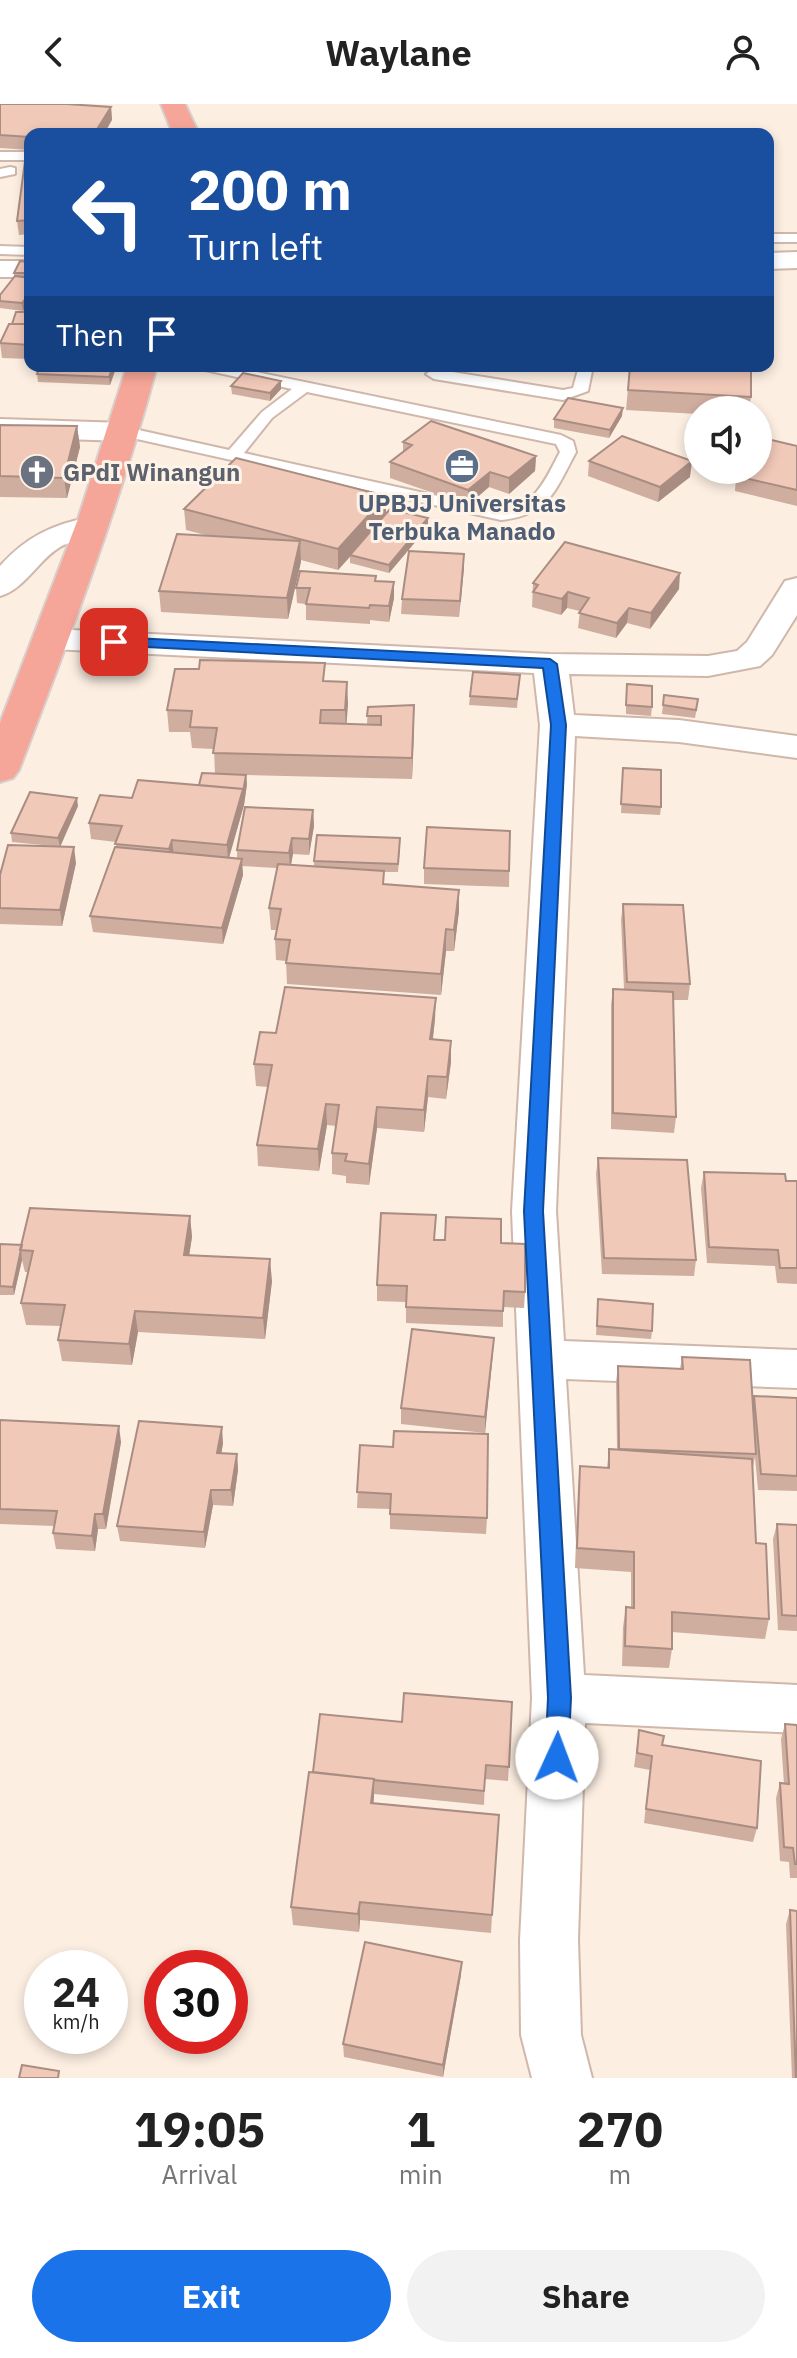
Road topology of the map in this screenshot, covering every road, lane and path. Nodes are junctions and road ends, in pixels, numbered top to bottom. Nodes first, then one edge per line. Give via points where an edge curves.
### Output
1 (173, 104) edge
2 (183, 128) edge
3 (0, 156) edge
4 (24, 156) edge
5 (774, 238) edge
6 (797, 238) edge
7 (0, 250) edge
8 (24, 251) edge
9 (797, 260) edge
10 (774, 261) edge
11 (0, 269) edge
12 (24, 269) edge
13 (140, 372) edge
14 (233, 372) edge
15 (585, 372) edge
16 (434, 374) dead end
17 (304, 387) junction
18 (0, 428) edge
19 (125, 432) junction
20 (234, 455) junction
21 (91, 526) junction
22 (0, 586) edge
23 (797, 588) edge
24 (52, 639) junction
25 (550, 664) junction
26 (558, 725) junction
27 (797, 747) edge
28 (0, 770) edge
29 (540, 1359) junction
30 (797, 1369) edge
31 (559, 1698) junction
32 (797, 1709) edge
33 (562, 2078) edge

1 - 2 highway
3 - 4 lane
5 - 6 lane
7 - 8 lane
9 - 10 street
11 - 12 street
13 - 19 highway
14 - 17 lane
15 - 16 lane via 580,391 563,395
17 - 20 lane via 267,415
17 - 20 lane via 561,440 568,452 535,508 521,515 501,515
18 - 19 street
19 - 20 lane
19 - 21 highway
21 - 22 street via 46,539
21 - 24 highway
23 - 25 street via 760,648 736,664
24 - 25 street
24 - 28 highway
25 - 26 street
26 - 27 street via 679,731
26 - 29 street via 534,1211
29 - 30 street
29 - 31 street
31 - 32 street
31 - 33 street via 549,1940 551,2035

